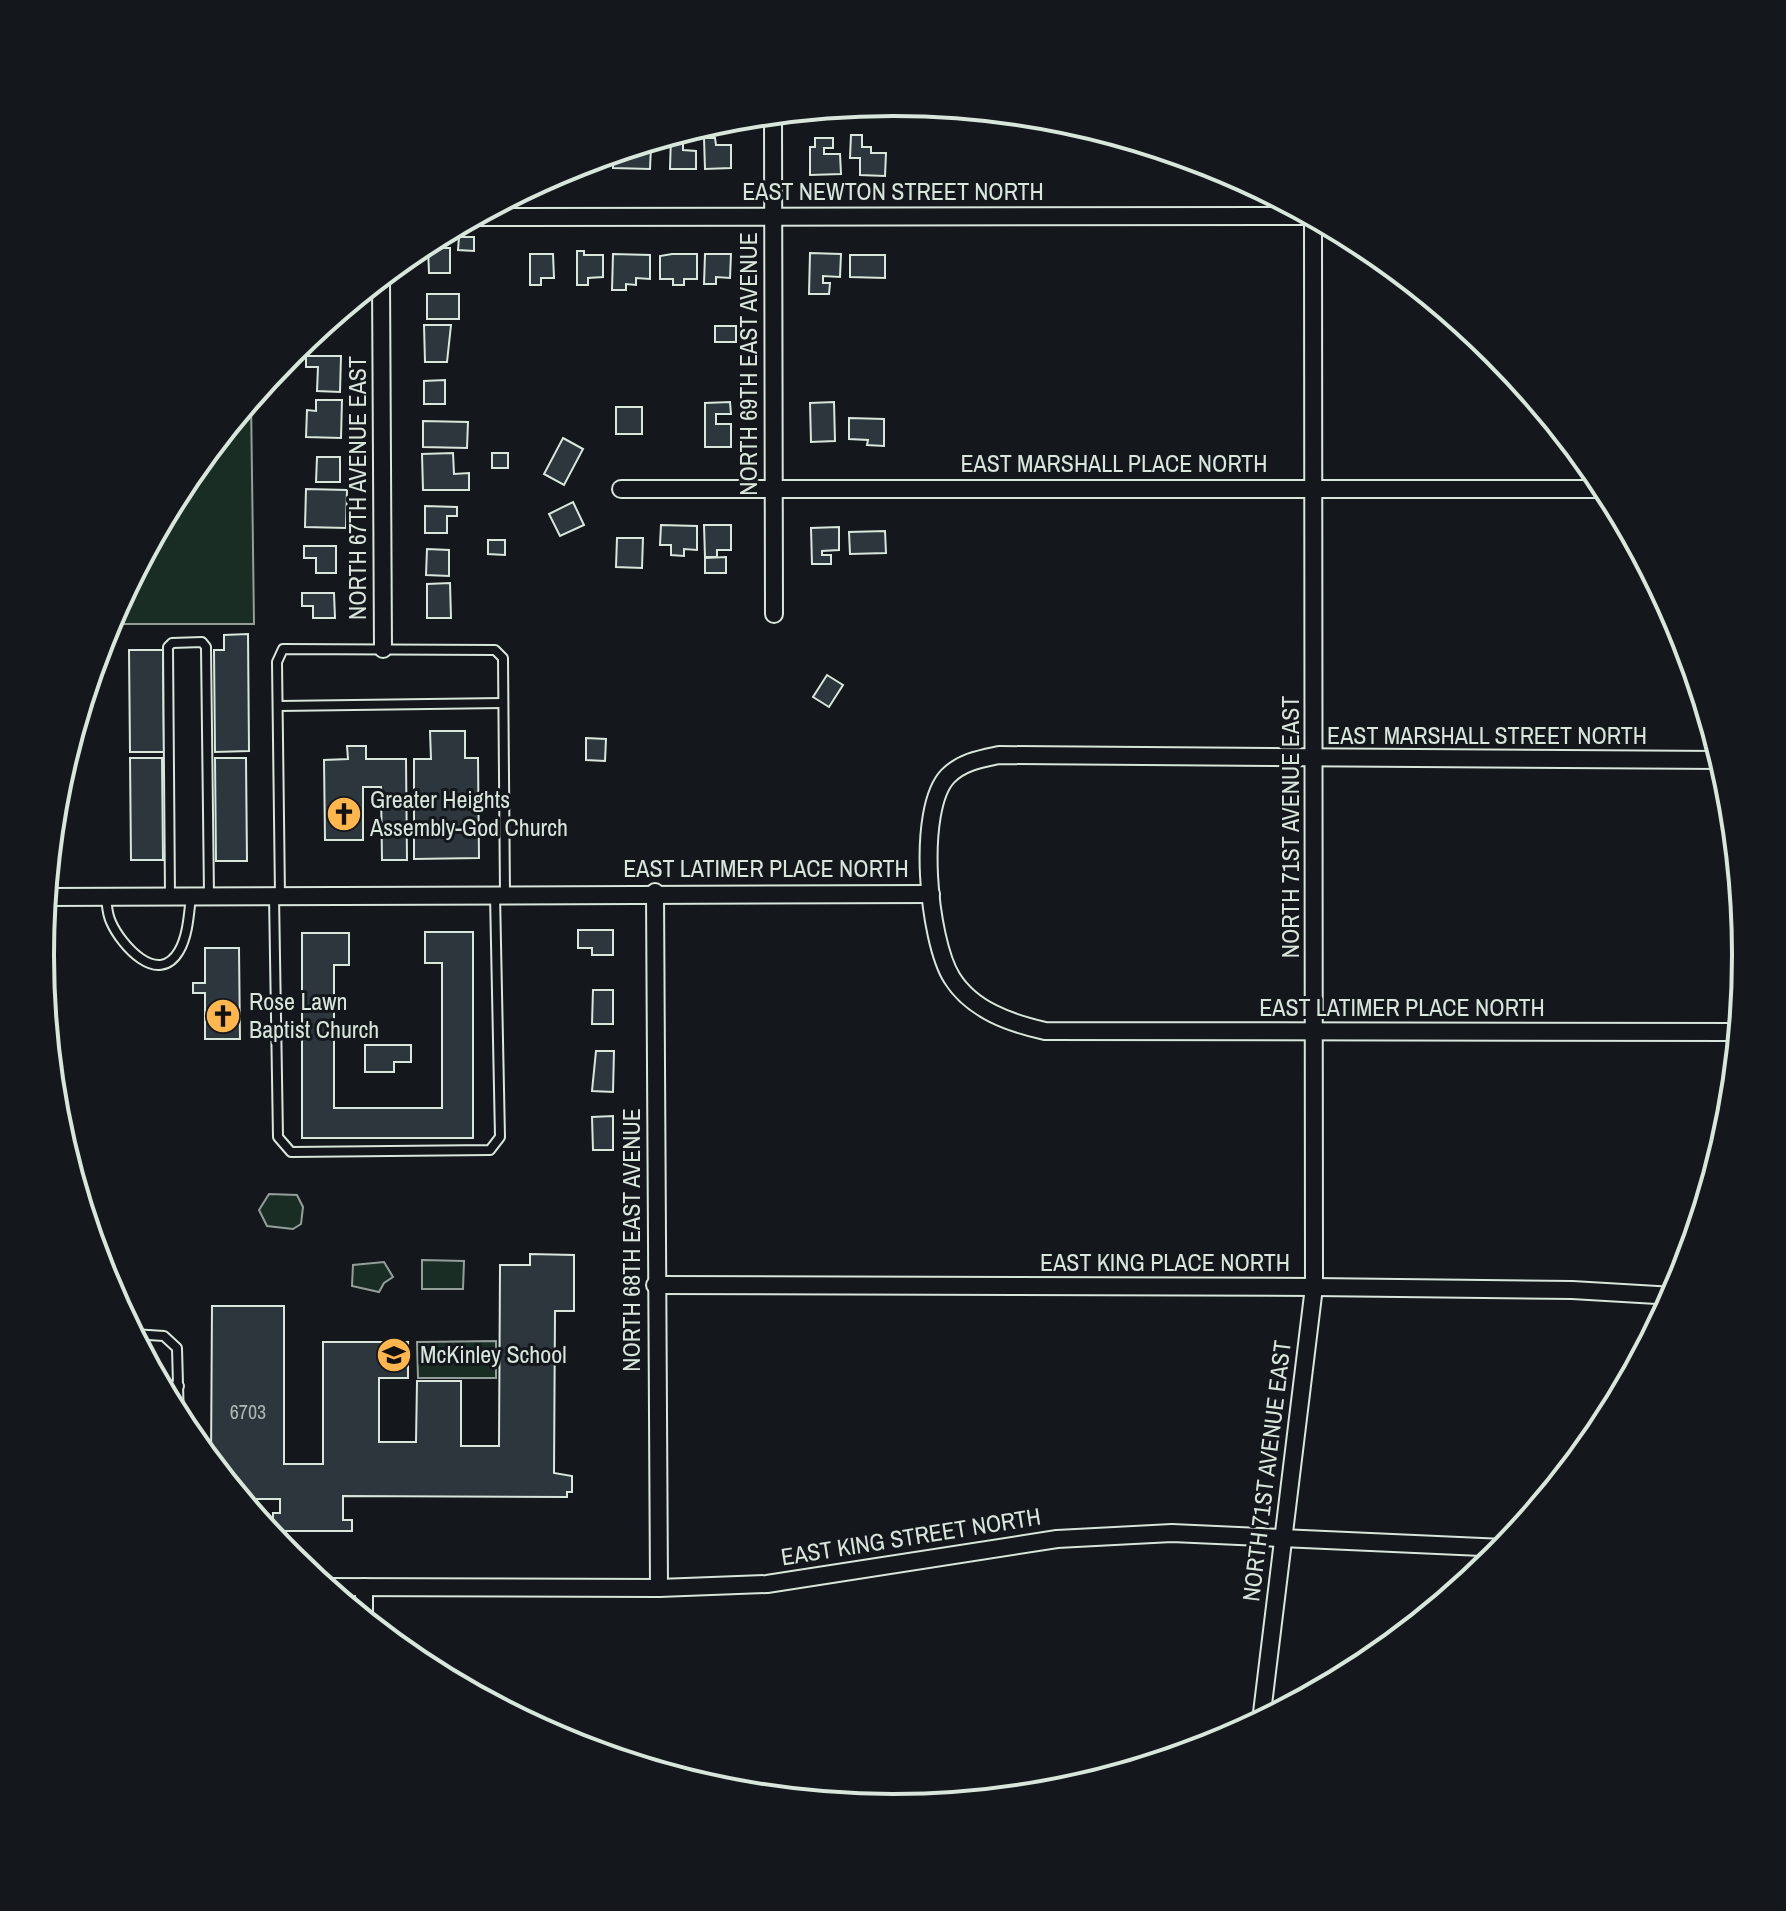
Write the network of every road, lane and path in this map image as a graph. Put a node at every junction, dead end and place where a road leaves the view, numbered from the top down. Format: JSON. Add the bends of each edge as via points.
{"nodes":[{"id":1,"x":773,"y":126,"type":"edge"},
{"id":2,"x":773,"y":216,"type":"junction"},
{"id":3,"x":496,"y":217,"type":"edge"},
{"id":4,"x":1290,"y":217,"type":"edge"},
{"id":5,"x":1312,"y":229,"type":"edge"},
{"id":6,"x":381,"y":291,"type":"edge"},
{"id":7,"x":773,"y":488,"type":"junction"},
{"id":8,"x":1314,"y":488,"type":"junction"},
{"id":9,"x":621,"y":489,"type":"dead end"},
{"id":10,"x":1591,"y":489,"type":"edge"},
{"id":11,"x":774,"y":614,"type":"dead end"},
{"id":12,"x":383,"y":649,"type":"junction"},
{"id":13,"x":503,"y":703,"type":"junction"},
{"id":14,"x":279,"y":706,"type":"junction"},
{"id":15,"x":1315,"y":760,"type":"junction"},
{"id":16,"x":1708,"y":760,"type":"edge"},
{"id":17,"x":655,"y":892,"type":"junction"},
{"id":18,"x":500,"y":894,"type":"junction"},
{"id":19,"x":931,"y":894,"type":"junction"},
{"id":20,"x":209,"y":895,"type":"junction"},
{"id":21,"x":277,"y":895,"type":"junction"},
{"id":22,"x":106,"y":896,"type":"junction"},
{"id":23,"x":170,"y":896,"type":"junction"},
{"id":24,"x":191,"y":896,"type":"junction"},
{"id":25,"x":56,"y":897,"type":"edge"},
{"id":26,"x":1314,"y":1032,"type":"junction"},
{"id":27,"x":1728,"y":1032,"type":"edge"},
{"id":28,"x":655,"y":1285,"type":"junction"},
{"id":29,"x":1314,"y":1287,"type":"junction"},
{"id":30,"x":1660,"y":1295,"type":"edge"},
{"id":31,"x":145,"y":1334,"type":"edge"},
{"id":32,"x":173,"y":1386,"type":"edge"},
{"id":33,"x":179,"y":1386,"type":"junction"},
{"id":34,"x":179,"y":1396,"type":"edge"},
{"id":35,"x":1284,"y":1535,"type":"junction"},
{"id":36,"x":1488,"y":1547,"type":"edge"},
{"id":37,"x":341,"y":1587,"type":"edge"},
{"id":38,"x":364,"y":1587,"type":"junction"},
{"id":39,"x":659,"y":1588,"type":"junction"},
{"id":40,"x":364,"y":1606,"type":"edge"},
{"id":41,"x":1263,"y":1709,"type":"edge"}],
"edges":[{"from":1,"to":2,"type":"street","name":"NORTH 69TH EAST AVENUE"},
{"from":2,"to":3,"type":"street","name":"EAST NEWTON STREET NORTH"},
{"from":2,"to":4,"type":"street","name":"EAST NEWTON STREET NORTH"},
{"from":2,"to":7,"type":"street","name":"NORTH 69TH EAST AVENUE"},
{"from":5,"to":8,"type":"street","name":"NORTH 71ST AVENUE EAST"},
{"from":6,"to":12,"type":"street","name":"NORTH 67TH AVENUE EAST"},
{"from":7,"to":8,"type":"street","name":"EAST MARSHALL PLACE NORTH"},
{"from":7,"to":9,"type":"street","name":"EAST MARSHALL PLACE NORTH"},
{"from":7,"to":11,"type":"street","name":"NORTH 69TH EAST AVENUE"},
{"from":8,"to":10,"type":"street","name":"EAST MARSHALL PLACE NORTH"},
{"from":8,"to":15,"type":"street","name":"NORTH 71ST AVENUE EAST"},
{"from":12,"to":13,"type":"lane","via":[[495,650],[503,658]]},
{"from":12,"to":14,"type":"lane","via":[[283,649],[277,662]]},
{"from":13,"to":14,"type":"lane"},
{"from":13,"to":18,"type":"lane"},
{"from":14,"to":21,"type":"lane"},
{"from":15,"to":16,"type":"street","name":"EAST MARSHALL STREET NORTH"},
{"from":15,"to":19,"type":"street","name":"EAST MARSHALL STREET NORTH","via":[[999,755],[975,760],[947,777],[932,807]]},
{"from":15,"to":26,"type":"street","name":"NORTH 71ST AVENUE EAST"},
{"from":17,"to":18,"type":"street","name":"EAST LATIMER PLACE NORTH"},
{"from":17,"to":19,"type":"street","name":"EAST LATIMER PLACE NORTH"},
{"from":17,"to":28,"type":"street","name":"NORTH 68TH EAST AVENUE"},
{"from":18,"to":21,"type":"street","name":"EAST LATIMER PLACE NORTH"},
{"from":18,"to":21,"type":"lane","via":[[500,1137],[495,1144],[490,1150],[291,1152],[278,1137]]},
{"from":19,"to":26,"type":"street","name":"EAST LATIMER PLACE NORTH","via":[[940,955],[951,977],[982,1009],[1015,1023],[1045,1031]]},
{"from":20,"to":21,"type":"street","name":"EAST LATIMER PLACE NORTH"},
{"from":20,"to":23,"type":"lane","via":[[202,642],[168,647]]},
{"from":20,"to":24,"type":"street","name":"EAST LATIMER PLACE NORTH"},
{"from":22,"to":23,"type":"street","name":"EAST LATIMER PLACE NORTH"},
{"from":22,"to":24,"type":"lane","via":[[109,919],[121,940],[142,962],[156,965],[172,960],[181,949]]},
{"from":22,"to":25,"type":"street","name":"EAST LATIMER PLACE NORTH"},
{"from":23,"to":24,"type":"street","name":"EAST LATIMER PLACE NORTH"},
{"from":26,"to":27,"type":"street","name":"EAST LATIMER PLACE NORTH"},
{"from":26,"to":29,"type":"street","name":"NORTH 71ST AVENUE EAST"},
{"from":28,"to":29,"type":"street","name":"EAST KING PLACE NORTH"},
{"from":28,"to":39,"type":"street","name":"NORTH 68TH EAST AVENUE"},
{"from":29,"to":30,"type":"street","name":"EAST KING PLACE NORTH"},
{"from":29,"to":35,"type":"street","name":"NORTH 71ST AVENUE EAST"},
{"from":31,"to":33,"type":"lane","via":[[172,1342],[179,1360]]},
{"from":32,"to":33,"type":"lane"},
{"from":33,"to":34,"type":"lane"},
{"from":35,"to":36,"type":"street","name":"EAST KING STREET NORTH"},
{"from":35,"to":39,"type":"street","name":"EAST KING STREET NORTH","via":[[1057,1539],[767,1584]]},
{"from":35,"to":41,"type":"street","name":"NORTH 71ST AVENUE EAST"},
{"from":37,"to":38,"type":"street","name":"EAST KING STREET NORTH"},
{"from":38,"to":39,"type":"street","name":"EAST KING STREET NORTH"},
{"from":38,"to":40,"type":"street"}]}
